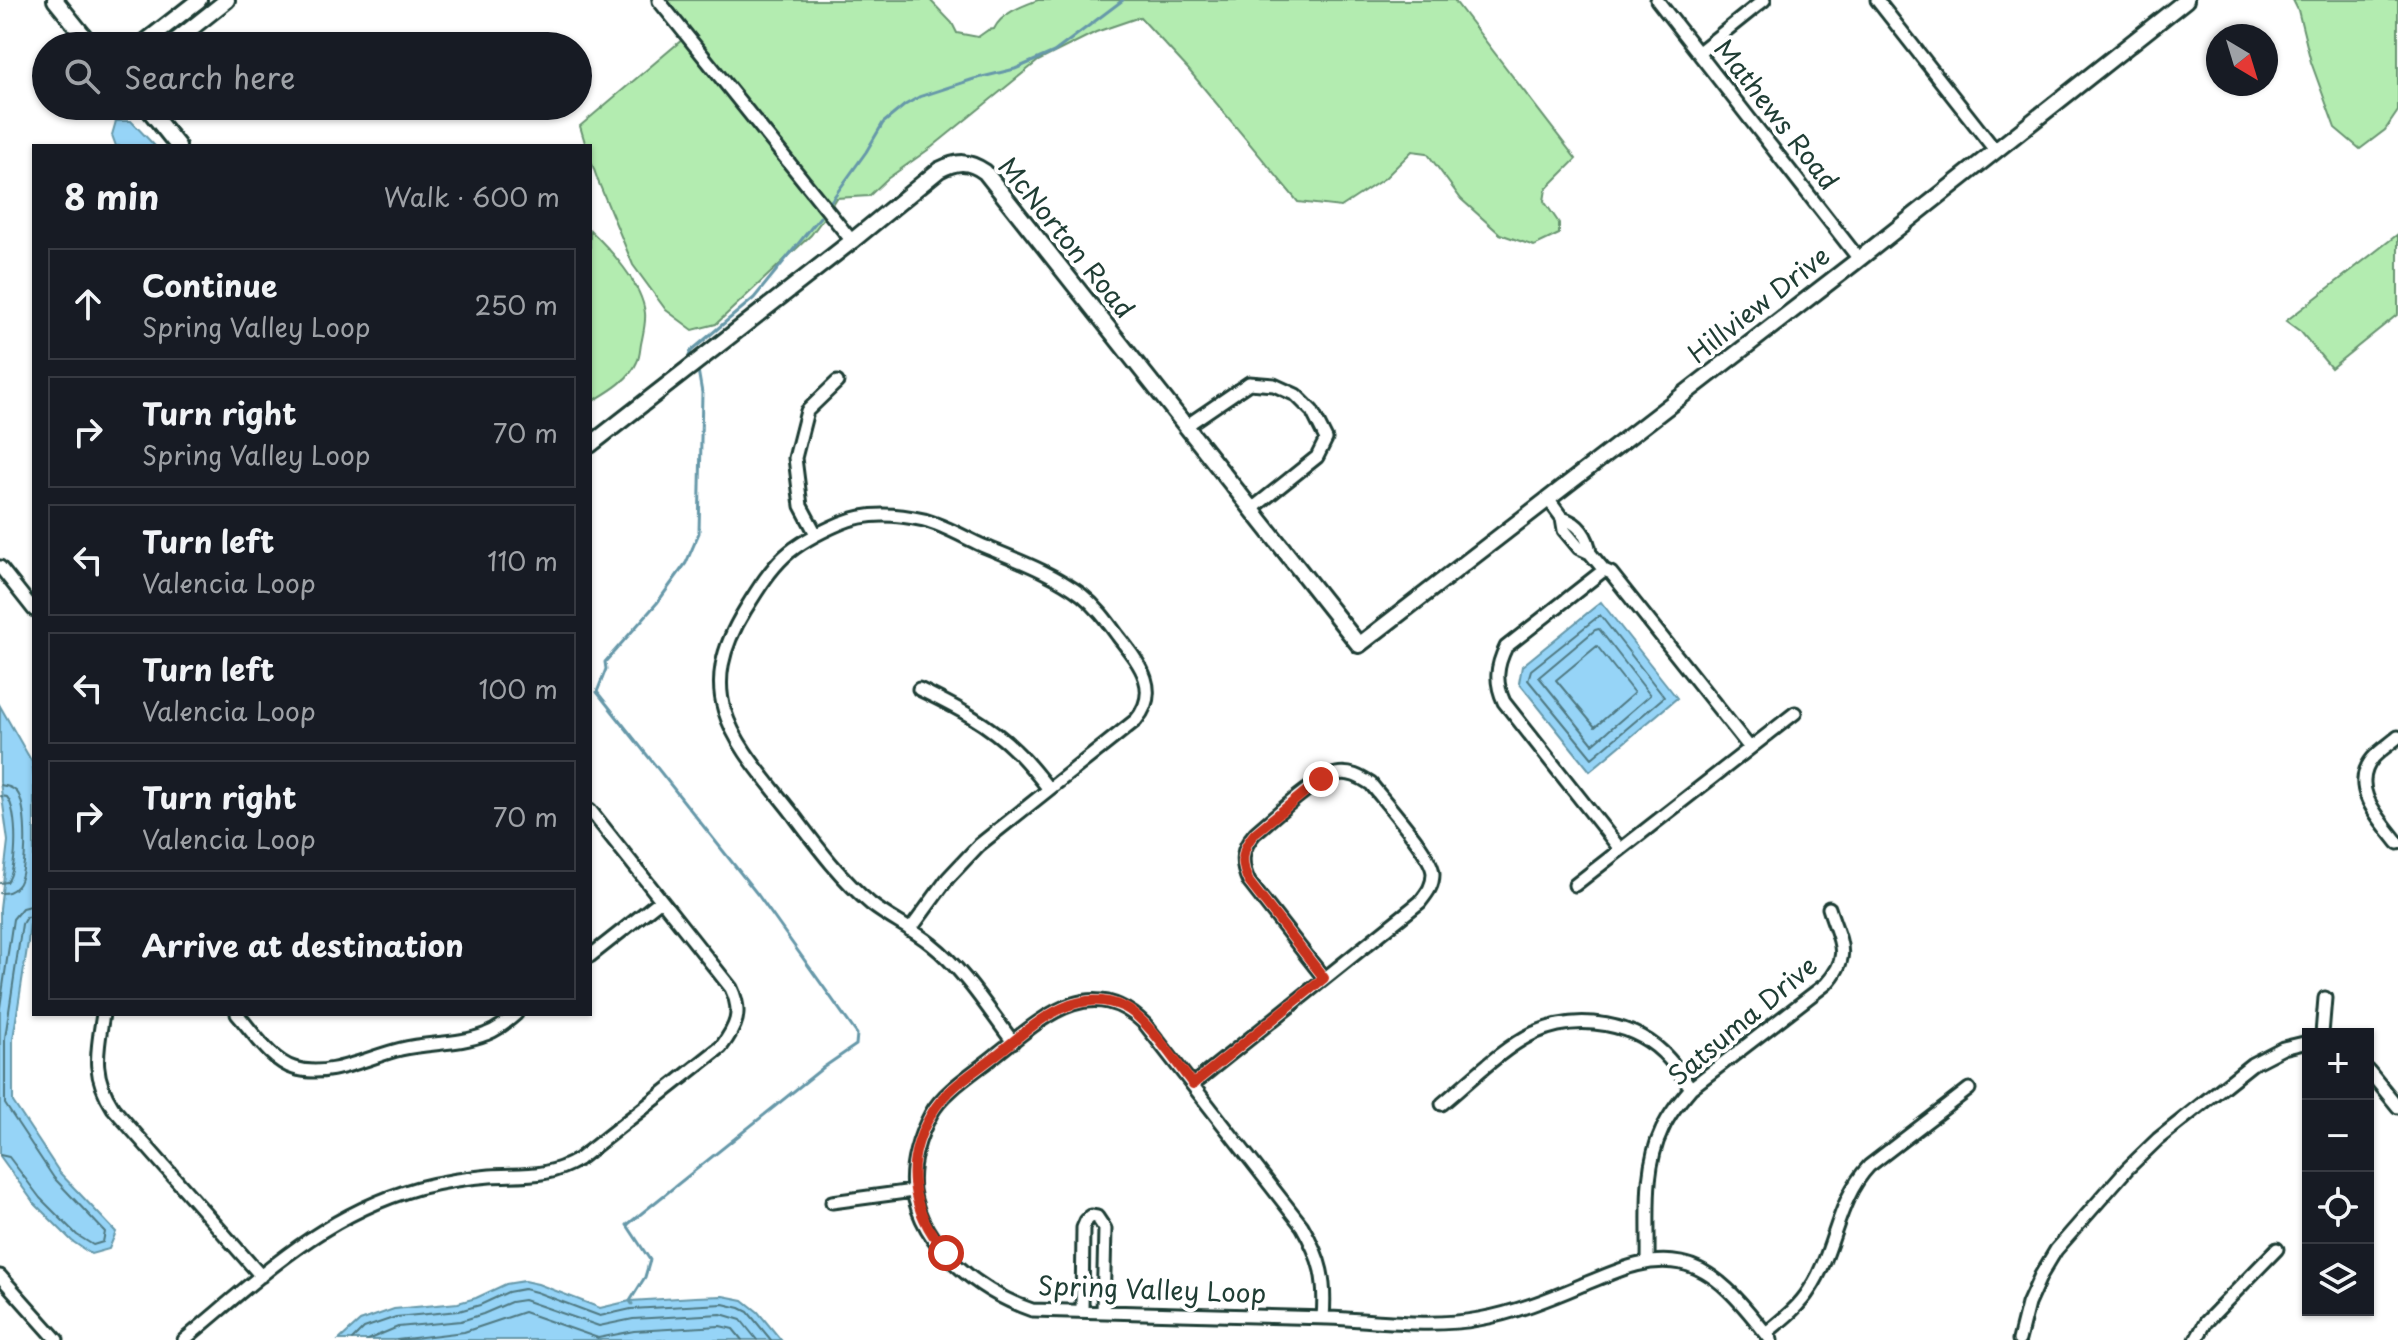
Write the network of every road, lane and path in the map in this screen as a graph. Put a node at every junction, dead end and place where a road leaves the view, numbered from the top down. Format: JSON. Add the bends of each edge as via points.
{"nodes":[{"id":1,"x":55,"y":0,"type":"edge"},
{"id":2,"x":199,"y":0,"type":"edge"},
{"id":3,"x":227,"y":0,"type":"edge"},
{"id":4,"x":1657,"y":0,"type":"edge"},
{"id":5,"x":1764,"y":0,"type":"edge"},
{"id":6,"x":1877,"y":0,"type":"edge"},
{"id":7,"x":2186,"y":0,"type":"edge"},
{"id":8,"x":659,"y":1,"type":"edge"},
{"id":9,"x":81,"y":32,"type":"edge"},
{"id":10,"x":158,"y":32,"type":"edge"},
{"id":11,"x":187,"y":32,"type":"edge"},
{"id":12,"x":1699,"y":52,"type":"junction"},
{"id":13,"x":157,"y":120,"type":"edge"},
{"id":14,"x":176,"y":144,"type":"edge"},
{"id":15,"x":1995,"y":150,"type":"junction"},
{"id":16,"x":852,"y":241,"type":"junction"},
{"id":17,"x":1859,"y":259,"type":"junction"},
{"id":18,"x":837,"y":382,"type":"dead end"},
{"id":19,"x":1186,"y":426,"type":"junction"},
{"id":20,"x":592,"y":443,"type":"edge"},
{"id":21,"x":1548,"y":499,"type":"junction"},
{"id":22,"x":1252,"y":509,"type":"junction"},
{"id":23,"x":816,"y":534,"type":"junction"},
{"id":24,"x":0,"y":567,"type":"edge"},
{"id":25,"x":1604,"y":570,"type":"junction"},
{"id":26,"x":32,"y":607,"type":"edge"},
{"id":27,"x":1359,"y":645,"type":"joint"},
{"id":28,"x":919,"y":689,"type":"dead end"},
{"id":29,"x":1795,"y":713,"type":"dead end"},
{"id":30,"x":2398,"y":737,"type":"edge"},
{"id":31,"x":1750,"y":748,"type":"junction"},
{"id":32,"x":1049,"y":789,"type":"junction"},
{"id":33,"x":592,"y":813,"type":"edge"},
{"id":34,"x":2398,"y":843,"type":"edge"},
{"id":35,"x":1620,"y":849,"type":"junction"},
{"id":36,"x":1575,"y":885,"type":"dead end"},
{"id":37,"x":661,"y":900,"type":"junction"},
{"id":38,"x":1829,"y":908,"type":"dead end"},
{"id":39,"x":910,"y":930,"type":"junction"},
{"id":40,"x":592,"y":954,"type":"edge"},
{"id":41,"x":1324,"y":978,"type":"junction"},
{"id":42,"x":2325,"y":998,"type":"dead end"},
{"id":43,"x":103,"y":1016,"type":"edge"},
{"id":44,"x":239,"y":1016,"type":"edge"},
{"id":45,"x":513,"y":1016,"type":"edge"},
{"id":46,"x":2322,"y":1028,"type":"edge"},
{"id":47,"x":1013,"y":1042,"type":"junction"},
{"id":48,"x":2302,"y":1043,"type":"edge"},
{"id":49,"x":2374,"y":1077,"type":"edge"},
{"id":50,"x":1193,"y":1084,"type":"junction"},
{"id":51,"x":1691,"y":1088,"type":"junction"},
{"id":52,"x":1969,"y":1089,"type":"dead end"},
{"id":53,"x":1442,"y":1104,"type":"dead end"},
{"id":54,"x":2398,"y":1107,"type":"edge"},
{"id":55,"x":913,"y":1191,"type":"junction"},
{"id":56,"x":832,"y":1202,"type":"dead end"},
{"id":57,"x":2277,"y":1249,"type":"dead end"},
{"id":58,"x":1648,"y":1261,"type":"junction"},
{"id":59,"x":0,"y":1276,"type":"edge"},
{"id":60,"x":261,"y":1276,"type":"junction"},
{"id":61,"x":1082,"y":1311,"type":"junction"},
{"id":62,"x":1103,"y":1312,"type":"junction"},
{"id":63,"x":1323,"y":1318,"type":"junction"},
{"id":64,"x":1768,"y":1337,"type":"edge"},
{"id":65,"x":57,"y":1340,"type":"edge"},
{"id":66,"x":184,"y":1340,"type":"edge"},
{"id":67,"x":2019,"y":1340,"type":"edge"},
{"id":68,"x":2196,"y":1340,"type":"edge"}],
"edges":[{"from":1,"to":9,"type":"street"},
{"from":2,"to":10,"type":"street"},
{"from":3,"to":11,"type":"street"},
{"from":4,"to":12,"type":"street","name":"Mathews Road"},
{"from":5,"to":12,"type":"street"},
{"from":6,"to":15,"type":"street"},
{"from":7,"to":15,"type":"street","name":"Hillview Drive"},
{"from":8,"to":16,"type":"street"},
{"from":12,"to":17,"type":"street","name":"Mathews Road"},
{"from":13,"to":14,"type":"street"},
{"from":15,"to":17,"type":"street","name":"Hillview Drive"},
{"from":16,"to":19,"type":"street","name":"McNorton Road","via":[[939,170],[955,162],[975,165]]},
{"from":16,"to":20,"type":"street","name":"McNorton Road"},
{"from":17,"to":21,"type":"street","name":"Hillview Drive"},
{"from":18,"to":23,"type":"street","via":[[807,411],[795,458],[801,506]]},
{"from":19,"to":22,"type":"street","name":"McNorton Road"},
{"from":19,"to":22,"type":"street","via":[[1249,383],[1274,385],[1296,395],[1312,411],[1326,439],[1317,457]]},
{"from":21,"to":25,"type":"street","via":[[1564,530],[1576,535],[1579,548]]},
{"from":21,"to":27,"type":"street","name":"Hillview Drive"},
{"from":22,"to":27,"type":"street","name":"McNorton Road"},
{"from":23,"to":32,"type":"street","via":[[848,520],[882,515],[928,521],[1060,580],[1098,610],[1140,664],[1148,697],[1136,720]]},
{"from":23,"to":39,"type":"street","via":[[787,552],[766,576],[732,632],[723,656],[723,707],[744,752],[837,872],[872,905]]},
{"from":24,"to":26,"type":"street"},
{"from":25,"to":31,"type":"street"},
{"from":25,"to":35,"type":"street","via":[[1506,647],[1498,662],[1497,687]]},
{"from":28,"to":32,"type":"street","via":[[990,728]]},
{"from":29,"to":31,"type":"street"},
{"from":30,"to":34,"type":"street","via":[[2369,763],[2364,778],[2368,802]]},
{"from":31,"to":35,"type":"street"},
{"from":32,"to":39,"type":"street","via":[[979,845]]},
{"from":33,"to":37,"type":"street"},
{"from":35,"to":36,"type":"street"},
{"from":37,"to":40,"type":"street"},
{"from":37,"to":60,"type":"street","via":[[738,1002],[733,1032],[721,1047],[561,1170],[464,1178],[379,1201],[305,1240]]},
{"from":38,"to":51,"type":"street","name":"Satsuma Drive","via":[[1842,950],[1836,973]]},
{"from":39,"to":47,"type":"street","via":[[944,957]]},
{"from":41,"to":41,"type":"street","via":[[1420,902],[1431,888],[1434,871],[1371,784],[1347,773],[1321,779],[1255,833],[1242,855],[1249,882]]},
{"from":41,"to":50,"type":"street"},
{"from":42,"to":46,"type":"street"},
{"from":43,"to":60,"type":"street","via":[[97,1053],[102,1091]]},
{"from":44,"to":45,"type":"street","via":[[274,1056],[312,1072],[403,1048],[471,1039]]},
{"from":47,"to":50,"type":"street","name":"Spring Valley Loop","via":[[1066,1005],[1108,1002],[1135,1015]]},
{"from":47,"to":55,"type":"street","name":"Spring Valley Loop","via":[[932,1112],[912,1168]]},
{"from":48,"to":67,"type":"street","via":[[2252,1064],[2127,1169],[2056,1250],[2028,1304]]},
{"from":49,"to":54,"type":"street"},
{"from":50,"to":63,"type":"street","name":"Spring Valley Loop","via":[[1315,1248],[1323,1273]]},
{"from":51,"to":53,"type":"street","via":[[1669,1059],[1638,1035],[1616,1026],[1578,1023],[1533,1034]]},
{"from":51,"to":58,"type":"street","name":"Satsuma Drive","via":[[1673,1109],[1654,1154]]},
{"from":52,"to":64,"type":"street","via":[[1856,1180],[1811,1289]]},
{"from":55,"to":56,"type":"street"},
{"from":55,"to":61,"type":"street","name":"Spring Valley Loop","via":[[936,1242],[990,1291],[1032,1310]]},
{"from":57,"to":68,"type":"street","via":[[2206,1322]]},
{"from":58,"to":63,"type":"street","via":[[1479,1319]]},
{"from":58,"to":64,"type":"street","via":[[1683,1263],[1715,1279]]},
{"from":59,"to":65,"type":"street"},
{"from":60,"to":66,"type":"street"},
{"from":61,"to":62,"type":"street","name":"Spring Valley Loop"},
{"from":61,"to":62,"type":"street","via":[[1083,1228],[1091,1216],[1105,1229]]},
{"from":62,"to":63,"type":"street","name":"Spring Valley Loop"}]}
